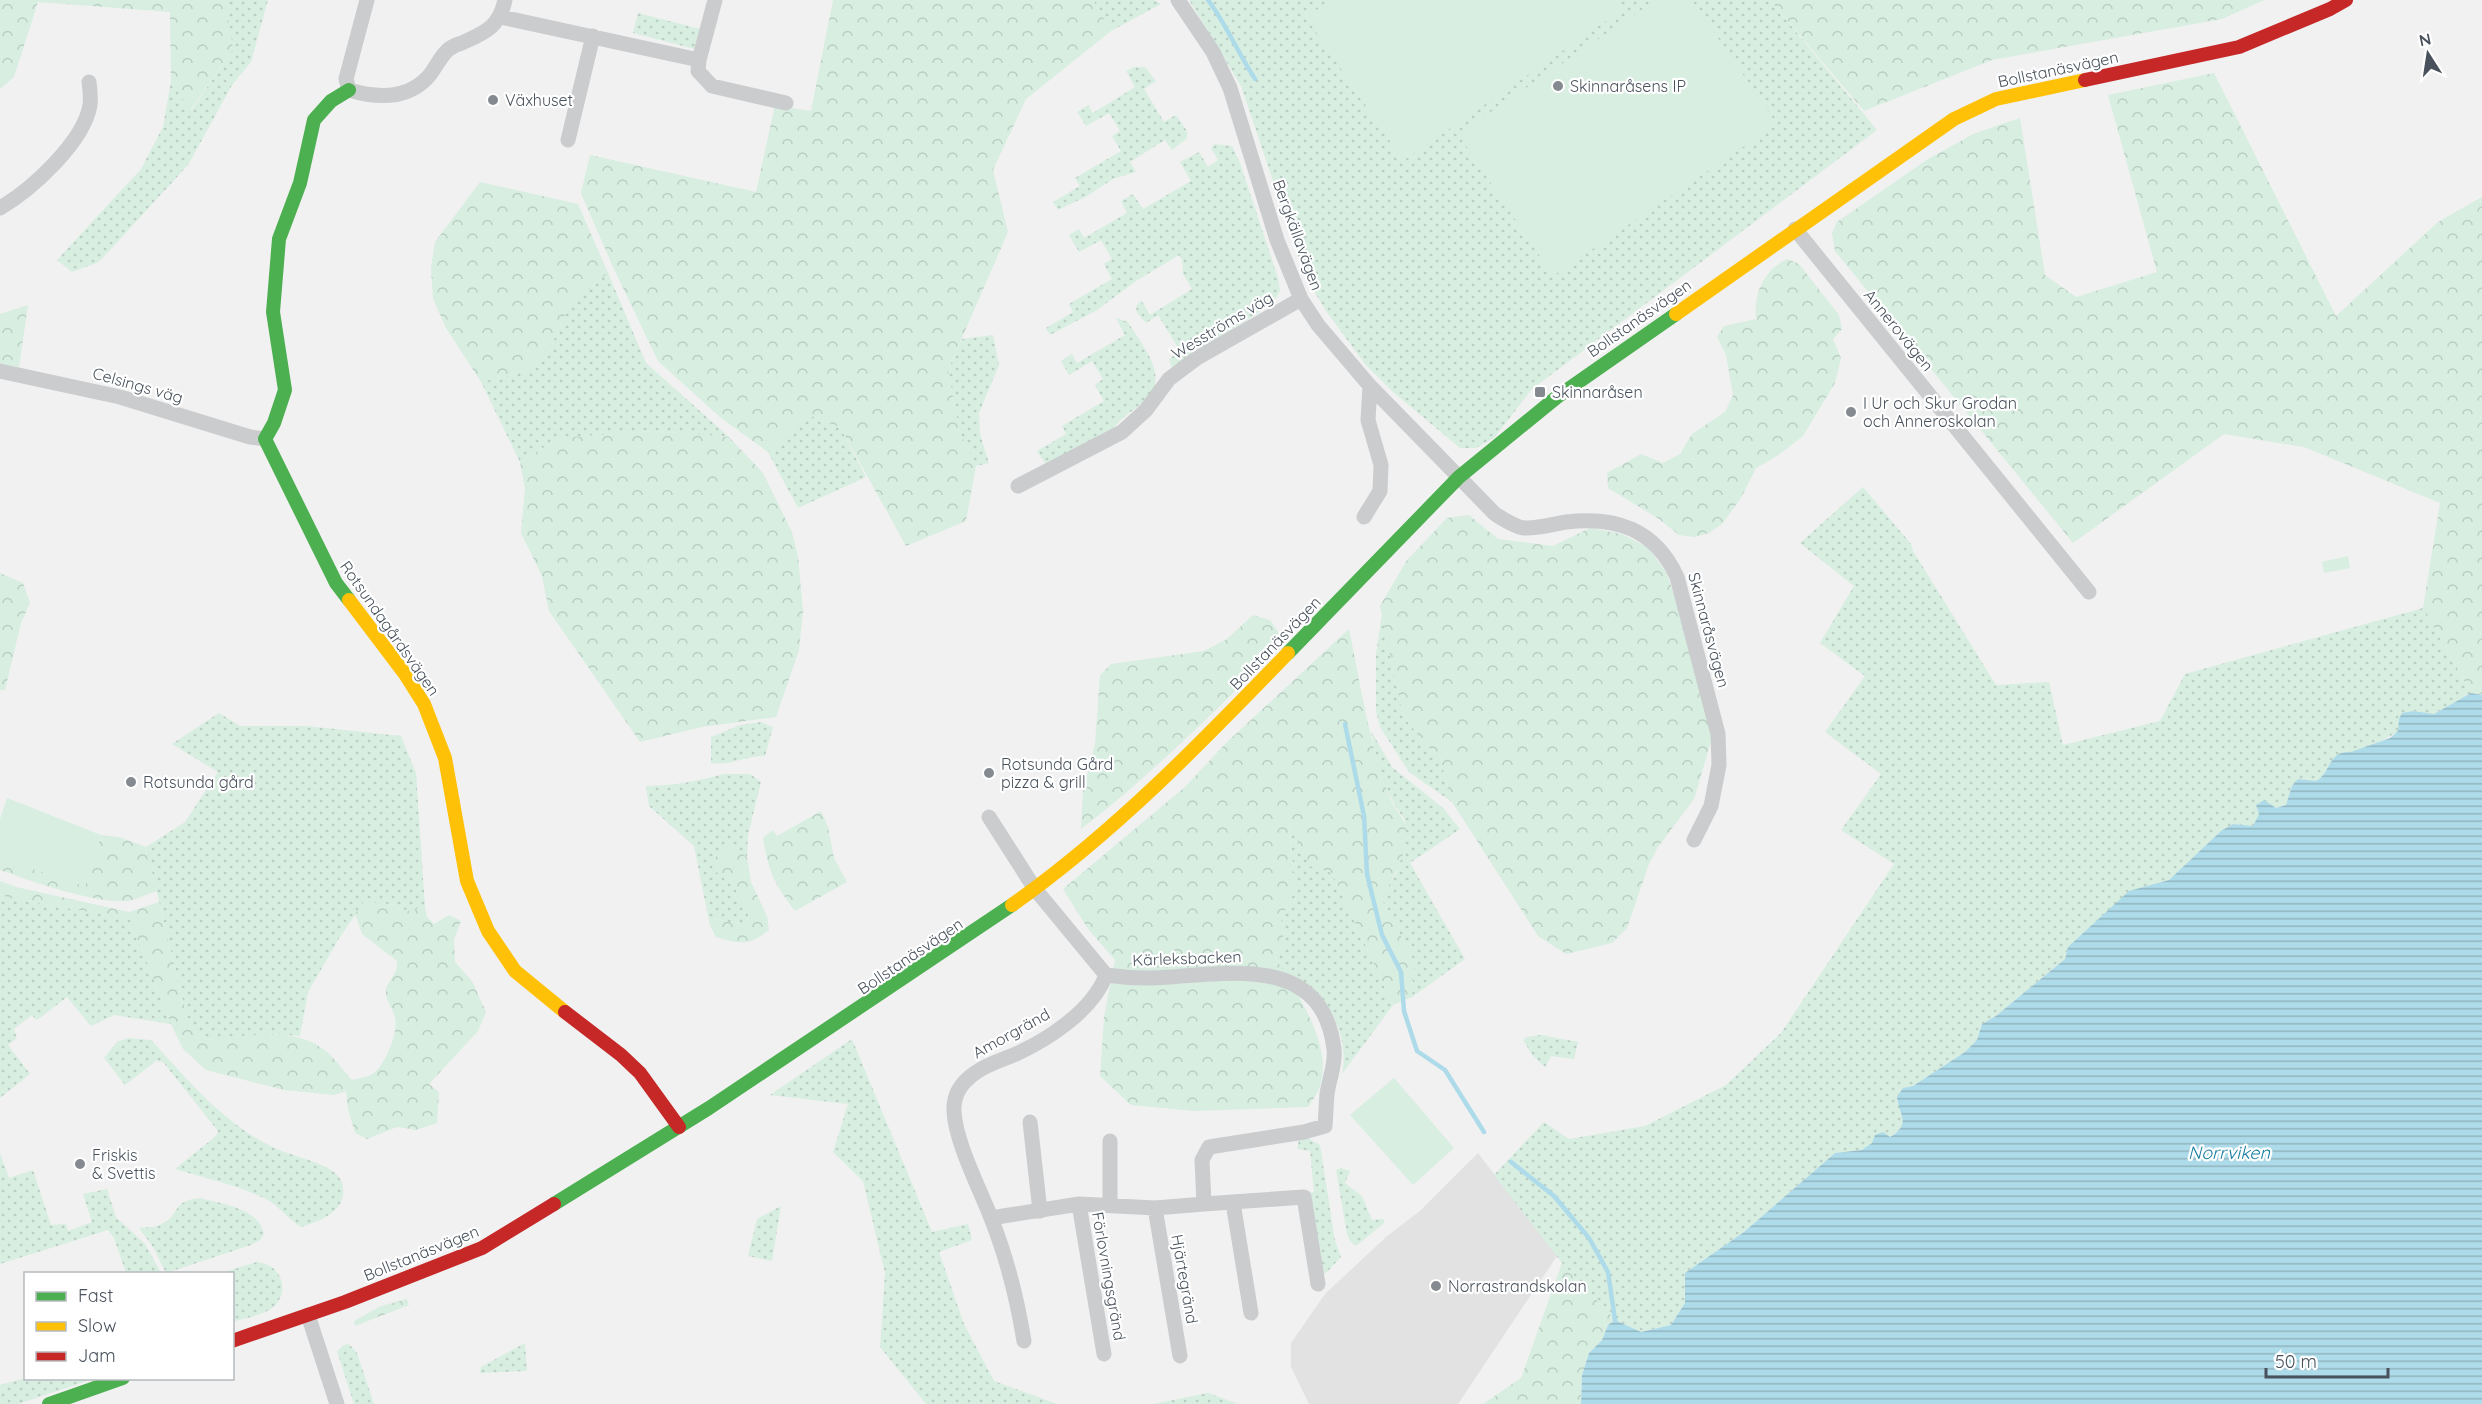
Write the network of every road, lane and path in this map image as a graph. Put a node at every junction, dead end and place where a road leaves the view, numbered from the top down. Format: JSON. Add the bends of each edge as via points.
{"nodes":[{"id":1,"x":368,"y":0,"type":"edge"},
{"id":2,"x":505,"y":0,"type":"edge"},
{"id":3,"x":715,"y":0,"type":"edge"},
{"id":4,"x":1178,"y":0,"type":"edge"},
{"id":5,"x":2346,"y":0,"type":"edge"},
{"id":6,"x":501,"y":16,"type":"junction"},
{"id":7,"x":593,"y":36,"type":"junction"},
{"id":8,"x":699,"y":60,"type":"junction"},
{"id":9,"x":89,"y":82,"type":"dead end"},
{"id":10,"x":349,"y":90,"type":"junction"},
{"id":11,"x":786,"y":103,"type":"dead end"},
{"id":12,"x":568,"y":140,"type":"dead end"},
{"id":13,"x":0,"y":208,"type":"edge"},
{"id":14,"x":1795,"y":229,"type":"junction"},
{"id":15,"x":1301,"y":298,"type":"junction"},
{"id":16,"x":0,"y":370,"type":"edge"},
{"id":17,"x":1370,"y":386,"type":"junction"},
{"id":18,"x":265,"y":439,"type":"junction"},
{"id":19,"x":1460,"y":477,"type":"junction"},
{"id":20,"x":1018,"y":486,"type":"dead end"},
{"id":21,"x":1364,"y":517,"type":"dead end"},
{"id":22,"x":2089,"y":592,"type":"dead end"},
{"id":23,"x":989,"y":817,"type":"dead end"},
{"id":24,"x":1694,"y":840,"type":"dead end"},
{"id":25,"x":1035,"y":889,"type":"junction"},
{"id":26,"x":1106,"y":975,"type":"junction"},
{"id":27,"x":1030,"y":1122,"type":"dead end"},
{"id":28,"x":679,"y":1127,"type":"junction"},
{"id":29,"x":1110,"y":1141,"type":"dead end"},
{"id":30,"x":1233,"y":1203,"type":"junction"},
{"id":31,"x":1079,"y":1204,"type":"junction"},
{"id":32,"x":1204,"y":1204,"type":"junction"},
{"id":33,"x":1110,"y":1206,"type":"junction"},
{"id":34,"x":1155,"y":1208,"type":"junction"},
{"id":35,"x":1040,"y":1211,"type":"junction"},
{"id":36,"x":991,"y":1218,"type":"junction"},
{"id":37,"x":1318,"y":1284,"type":"dead end"},
{"id":38,"x":1251,"y":1313,"type":"dead end"},
{"id":39,"x":308,"y":1315,"type":"junction"},
{"id":40,"x":234,"y":1340,"type":"edge"},
{"id":41,"x":1024,"y":1341,"type":"dead end"},
{"id":42,"x":1104,"y":1354,"type":"dead end"},
{"id":43,"x":1180,"y":1356,"type":"dead end"},
{"id":44,"x":117,"y":1380,"type":"edge"},
{"id":45,"x":49,"y":1404,"type":"edge"},
{"id":46,"x":337,"y":1404,"type":"edge"}],
"edges":[{"from":1,"to":10,"type":"street","via":[[346,80]]},
{"from":2,"to":6,"type":"street"},
{"from":3,"to":8,"type":"street"},
{"from":4,"to":15,"type":"street","name":"Bergkällavägen","via":[[1230,88],[1277,240]]},
{"from":5,"to":14,"type":"street","name":"Bollstanäsvägen","via":[[2239,47],[1996,99],[1954,119]]},
{"from":6,"to":7,"type":"street"},
{"from":6,"to":10,"type":"street","via":[[486,32],[450,48],[427,79],[410,92],[391,96]]},
{"from":7,"to":8,"type":"street"},
{"from":7,"to":12,"type":"street"},
{"from":8,"to":11,"type":"street","via":[[698,71],[712,86]]},
{"from":9,"to":13,"type":"street","via":[[90,107],[79,131],[39,179]]},
{"from":10,"to":18,"type":"street","via":[[331,101],[314,120],[300,183],[279,239],[273,312],[285,390]]},
{"from":14,"to":19,"type":"street","name":"Bollstanäsvägen","via":[[1557,397]]},
{"from":14,"to":22,"type":"street","name":"Annerovägen"},
{"from":15,"to":17,"type":"street","name":"Bergkällavägen","via":[[1318,325]]},
{"from":15,"to":20,"type":"street","name":"Wesströms väg","via":[[1197,358],[1169,379],[1146,410],[1122,432]]},
{"from":16,"to":18,"type":"street","name":"Celsings väg","via":[[120,397]]},
{"from":17,"to":19,"type":"street","name":"Bergkällavägen"},
{"from":17,"to":21,"type":"street","via":[[1368,420],[1381,465],[1380,492]]},
{"from":18,"to":28,"type":"street","name":"Rotsundagårdsvägen","via":[[336,583],[424,704],[445,758],[467,881],[488,931],[515,971],[531,986],[640,1073]]},
{"from":19,"to":24,"type":"street","name":"Skinnaråsvägen","via":[[1495,514],[1522,528],[1596,520],[1627,526],[1653,541],[1669,560],[1677,577],[1718,734],[1719,765],[1711,806]]},
{"from":19,"to":25,"type":"street","name":"Bollstanäsvägen","via":[[1153,789]]},
{"from":23,"to":25,"type":"street"},
{"from":25,"to":26,"type":"street"},
{"from":25,"to":28,"type":"street","name":"Bollstanäsvägen","via":[[878,999]]},
{"from":26,"to":32,"type":"street","name":"Kärleksbacken","via":[[1130,979],[1229,972],[1279,978],[1310,994],[1326,1016],[1334,1052],[1326,1126],[1209,1147],[1202,1160]]},
{"from":26,"to":36,"type":"street","name":"Amorgränd","via":[[1087,1007],[1017,1053],[987,1065],[957,1092],[956,1123]]},
{"from":27,"to":35,"type":"street"},
{"from":28,"to":39,"type":"street","name":"Bollstanäsvägen","via":[[482,1248]]},
{"from":29,"to":33,"type":"street"},
{"from":30,"to":32,"type":"street"},
{"from":30,"to":37,"type":"street","via":[[1304,1197]]},
{"from":30,"to":38,"type":"street"},
{"from":31,"to":33,"type":"street"},
{"from":31,"to":35,"type":"street"},
{"from":31,"to":42,"type":"street","name":"Förlovningsgränd"},
{"from":32,"to":34,"type":"street"},
{"from":33,"to":34,"type":"street"},
{"from":34,"to":43,"type":"street","name":"Hjärtegränd"},
{"from":35,"to":36,"type":"street"},
{"from":36,"to":41,"type":"street","name":"Amorgränd","via":[[1016,1292]]},
{"from":39,"to":40,"type":"street","name":"Bollstanäsvägen"},
{"from":39,"to":46,"type":"street"},
{"from":44,"to":45,"type":"street"}]}
